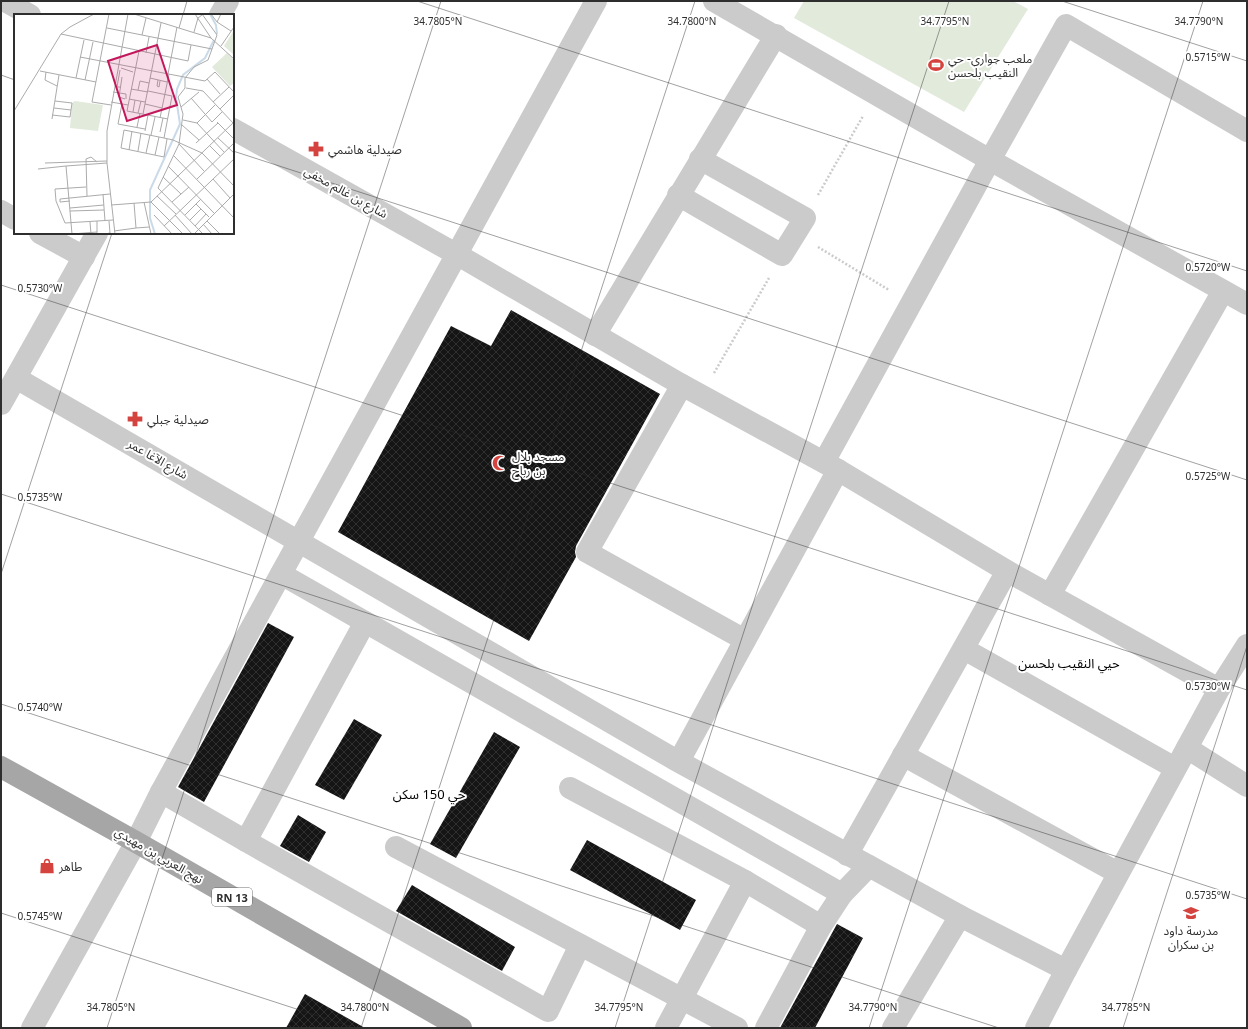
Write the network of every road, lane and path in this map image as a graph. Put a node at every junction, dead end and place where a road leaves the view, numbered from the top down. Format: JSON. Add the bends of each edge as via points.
{"nodes":[{"id":1,"x":5,"y":1,"type":"edge"},
{"id":2,"x":228,"y":1,"type":"edge"},
{"id":3,"x":596,"y":1,"type":"edge"},
{"id":4,"x":714,"y":1,"type":"edge"},
{"id":5,"x":28,"y":14,"type":"edge"},
{"id":6,"x":221,"y":14,"type":"edge"},
{"id":7,"x":776,"y":35,"type":"junction"},
{"id":8,"x":875,"y":94,"type":"junction"},
{"id":9,"x":234,"y":130,"type":"edge"},
{"id":10,"x":1247,"y":131,"type":"edge"},
{"id":11,"x":700,"y":158,"type":"junction"},
{"id":12,"x":990,"y":160,"type":"junction"},
{"id":13,"x":678,"y":195,"type":"junction"},
{"id":14,"x":1,"y":211,"type":"edge"},
{"id":15,"x":14,"y":218,"type":"edge"},
{"id":16,"x":795,"y":233,"type":"junction"},
{"id":17,"x":42,"y":234,"type":"edge"},
{"id":18,"x":96,"y":234,"type":"edge"},
{"id":19,"x":458,"y":255,"type":"junction"},
{"id":20,"x":84,"y":258,"type":"junction"},
{"id":21,"x":1223,"y":291,"type":"junction"},
{"id":22,"x":894,"y":293,"type":"dead end"},
{"id":23,"x":1247,"y":304,"type":"edge"},
{"id":24,"x":595,"y":335,"type":"junction"},
{"id":25,"x":16,"y":378,"type":"junction"},
{"id":26,"x":682,"y":385,"type":"junction"},
{"id":27,"x":701,"y":396,"type":"junction"},
{"id":28,"x":1,"y":404,"type":"edge"},
{"id":29,"x":831,"y":466,"type":"junction"},
{"id":30,"x":299,"y":540,"type":"junction"},
{"id":31,"x":1007,"y":571,"type":"junction"},
{"id":32,"x":281,"y":574,"type":"junction"},
{"id":33,"x":1050,"y":595,"type":"junction"},
{"id":34,"x":365,"y":622,"type":"junction"},
{"id":35,"x":745,"y":640,"type":"junction"},
{"id":36,"x":1247,"y":645,"type":"edge"},
{"id":37,"x":964,"y":649,"type":"junction"},
{"id":38,"x":1218,"y":689,"type":"junction"},
{"id":39,"x":1187,"y":748,"type":"junction"},
{"id":40,"x":902,"y":755,"type":"junction"},
{"id":41,"x":678,"y":761,"type":"junction"},
{"id":42,"x":1,"y":767,"type":"edge"},
{"id":43,"x":1175,"y":768,"type":"junction"},
{"id":44,"x":1247,"y":786,"type":"edge"},
{"id":45,"x":570,"y":788,"type":"dead end"},
{"id":46,"x":161,"y":792,"type":"junction"},
{"id":47,"x":246,"y":841,"type":"junction"},
{"id":48,"x":136,"y":842,"type":"junction"},
{"id":49,"x":396,"y":847,"type":"dead end"},
{"id":50,"x":847,"y":855,"type":"junction"},
{"id":51,"x":869,"y":866,"type":"junction"},
{"id":52,"x":1118,"y":873,"type":"junction"},
{"id":53,"x":745,"y":881,"type":"junction"},
{"id":54,"x":842,"y":894,"type":"junction"},
{"id":55,"x":960,"y":916,"type":"junction"},
{"id":56,"x":821,"y":926,"type":"junction"},
{"id":57,"x":580,"y":944,"type":"junction"},
{"id":58,"x":1066,"y":970,"type":"junction"},
{"id":59,"x":680,"y":999,"type":"junction"},
{"id":60,"x":895,"y":1027,"type":"edge"},
{"id":61,"x":32,"y":1028,"type":"edge"},
{"id":62,"x":461,"y":1028,"type":"edge"},
{"id":63,"x":666,"y":1028,"type":"edge"},
{"id":64,"x":737,"y":1028,"type":"edge"},
{"id":65,"x":766,"y":1028,"type":"edge"},
{"id":66,"x":1036,"y":1028,"type":"edge"}],
"edges":[{"from":1,"to":5,"type":"street"},
{"from":2,"to":6,"type":"street"},
{"from":3,"to":19,"type":"street"},
{"from":4,"to":7,"type":"street"},
{"from":7,"to":8,"type":"street"},
{"from":7,"to":11,"type":"street"},
{"from":8,"to":12,"type":"street"},
{"from":8,"to":16,"type":"path"},
{"from":9,"to":19,"type":"street","name":"شارع بن غالم مخفي"},
{"from":10,"to":12,"type":"street","via":[[1066,25]]},
{"from":11,"to":13,"type":"street"},
{"from":11,"to":16,"type":"street"},
{"from":12,"to":21,"type":"street"},
{"from":12,"to":29,"type":"street"},
{"from":13,"to":16,"type":"street","via":[[782,255]]},
{"from":13,"to":24,"type":"street"},
{"from":14,"to":15,"type":"street"},
{"from":16,"to":22,"type":"path"},
{"from":16,"to":27,"type":"path"},
{"from":17,"to":20,"type":"street"},
{"from":18,"to":20,"type":"street"},
{"from":19,"to":24,"type":"street","name":"شارع بن غالم مخفي"},
{"from":19,"to":30,"type":"street"},
{"from":20,"to":25,"type":"street"},
{"from":21,"to":23,"type":"street"},
{"from":21,"to":33,"type":"street"},
{"from":24,"to":26,"type":"street","name":"شارع بن غالم مخفي"},
{"from":25,"to":28,"type":"street"},
{"from":25,"to":30,"type":"street","name":"شارع الآغا عمر"},
{"from":26,"to":27,"type":"street","name":"شارع بن غالم مخفي"},
{"from":26,"to":35,"type":"street","via":[[588,552]]},
{"from":27,"to":29,"type":"street","name":"شارع بن غالم مخفي"},
{"from":29,"to":31,"type":"street","name":"شارع بن غالم مخفي"},
{"from":29,"to":35,"type":"street"},
{"from":30,"to":32,"type":"street"},
{"from":30,"to":41,"type":"street","name":"شارع الآغا عمر"},
{"from":31,"to":33,"type":"street","name":"شارع بن غالم مخفي"},
{"from":31,"to":37,"type":"street"},
{"from":32,"to":34,"type":"street"},
{"from":32,"to":46,"type":"street"},
{"from":33,"to":38,"type":"street","name":"شارع بن غالم مخفي"},
{"from":34,"to":47,"type":"street"},
{"from":34,"to":54,"type":"street"},
{"from":35,"to":41,"type":"street"},
{"from":36,"to":38,"type":"street"},
{"from":37,"to":40,"type":"street"},
{"from":37,"to":43,"type":"street"},
{"from":38,"to":39,"type":"street"},
{"from":39,"to":43,"type":"street"},
{"from":39,"to":44,"type":"street"},
{"from":40,"to":50,"type":"street"},
{"from":40,"to":52,"type":"street"},
{"from":41,"to":50,"type":"street","name":"شارع الآغا عمر"},
{"from":42,"to":48,"type":"main road","name":"نهج العربي بن مهيدي","number":"RN 13"},
{"from":43,"to":52,"type":"street"},
{"from":45,"to":53,"type":"street"},
{"from":46,"to":47,"type":"street"},
{"from":46,"to":48,"type":"street"},
{"from":47,"to":57,"type":"street","via":[[548,1011]]},
{"from":48,"to":61,"type":"street"},
{"from":48,"to":62,"type":"main road","name":"نهج العربي بن مهيدي","number":"RN 13"},
{"from":49,"to":57,"type":"street"},
{"from":50,"to":51,"type":"street","name":"شارع الآغا عمر"},
{"from":51,"to":54,"type":"street"},
{"from":51,"to":55,"type":"street","name":"شارع الآغا عمر"},
{"from":52,"to":58,"type":"street"},
{"from":53,"to":56,"type":"street"},
{"from":53,"to":59,"type":"street"},
{"from":54,"to":56,"type":"street"},
{"from":55,"to":58,"type":"street","name":"شارع الآغا عمر"},
{"from":55,"to":60,"type":"street"},
{"from":56,"to":65,"type":"street"},
{"from":57,"to":59,"type":"street"},
{"from":58,"to":66,"type":"street"},
{"from":59,"to":63,"type":"street"},
{"from":59,"to":64,"type":"street"}]}
